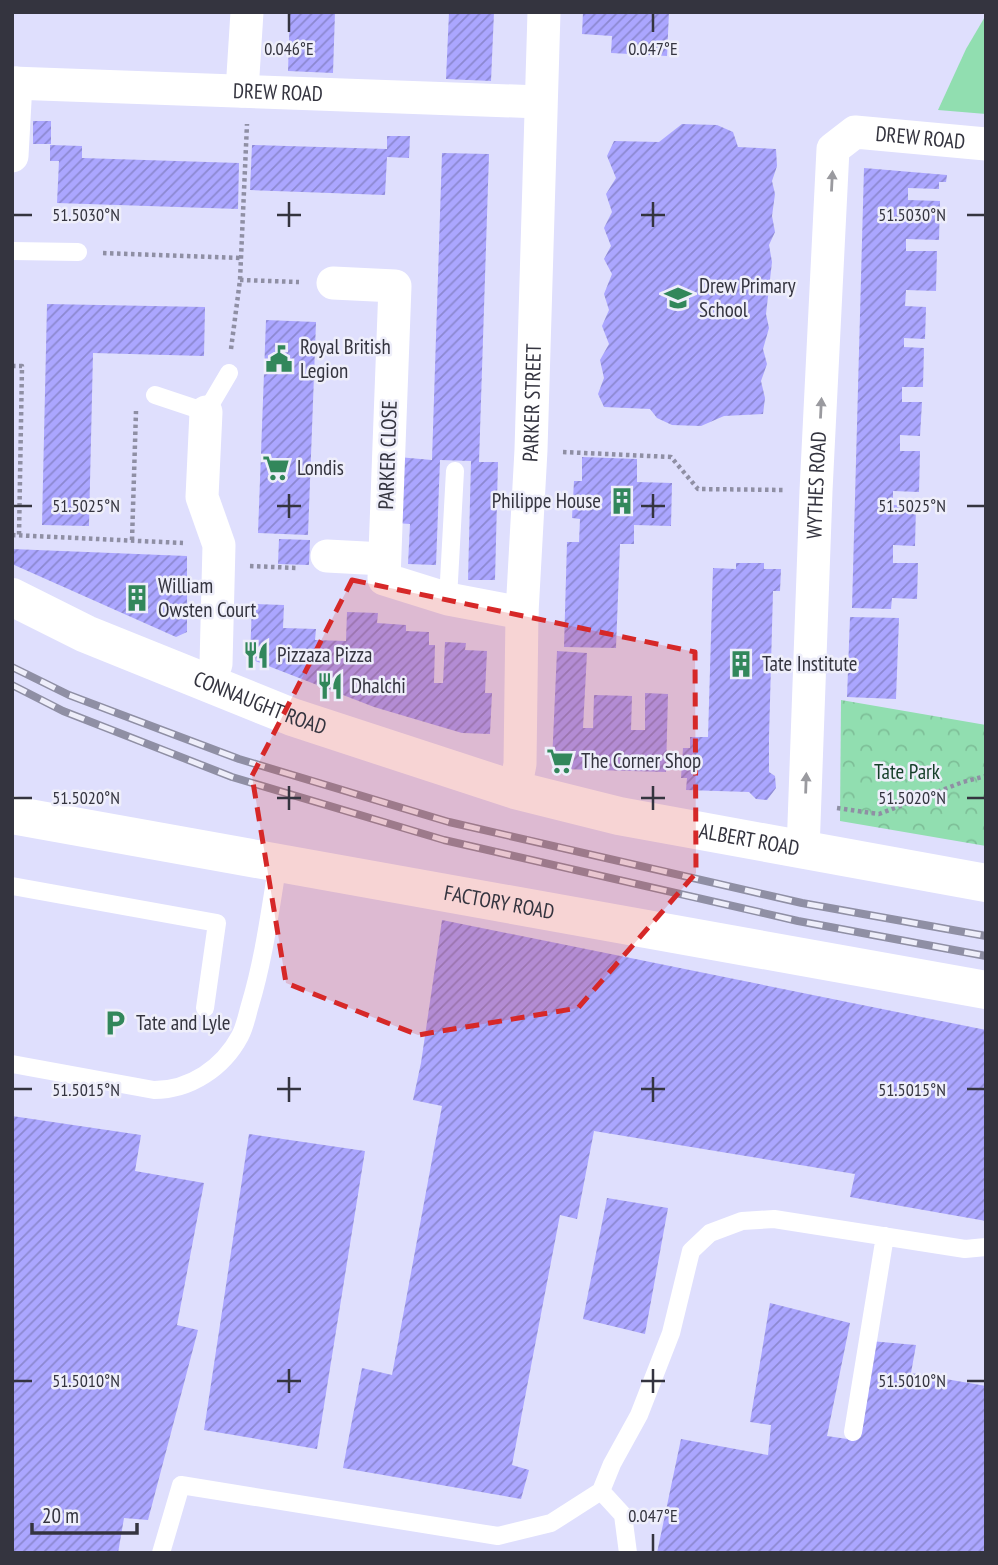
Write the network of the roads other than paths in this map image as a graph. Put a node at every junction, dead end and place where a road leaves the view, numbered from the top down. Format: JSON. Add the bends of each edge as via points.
{"nodes":[{"id":1,"x":247,"y":12,"type":"edge"},
{"id":2,"x":544,"y":12,"type":"edge"},
{"id":3,"x":14,"y":83,"type":"edge"},
{"id":4,"x":245,"y":92,"type":"junction"},
{"id":5,"x":540,"y":102,"type":"junction"},
{"id":6,"x":855,"y":132,"type":"joint"},
{"id":7,"x":986,"y":144,"type":"edge"},
{"id":8,"x":12,"y":156,"type":"edge"},
{"id":9,"x":12,"y":251,"type":"edge"},
{"id":10,"x":78,"y":253,"type":"road end"},
{"id":11,"x":332,"y":283,"type":"road end"},
{"id":12,"x":229,"y":373,"type":"road end"},
{"id":13,"x":155,"y":395,"type":"dead end"},
{"id":14,"x":206,"y":412,"type":"junction"},
{"id":15,"x":455,"y":471,"type":"dead end"},
{"id":16,"x":327,"y":556,"type":"road end"},
{"id":17,"x":384,"y":559,"type":"junction"},
{"id":18,"x":12,"y":597,"type":"edge"},
{"id":19,"x":448,"y":600,"type":"junction"},
{"id":20,"x":522,"y":614,"type":"junction"},
{"id":21,"x":208,"y":684,"type":"junction"},
{"id":22,"x":515,"y":790,"type":"junction"},
{"id":23,"x":12,"y":815,"type":"edge"},
{"id":24,"x":803,"y":851,"type":"junction"},
{"id":25,"x":278,"y":863,"type":"junction"},
{"id":26,"x":986,"y":883,"type":"edge"},
{"id":27,"x":12,"y":886,"type":"edge"},
{"id":28,"x":986,"y":990,"type":"edge"},
{"id":29,"x":205,"y":1008,"type":"dead end"},
{"id":30,"x":12,"y":1064,"type":"edge"},
{"id":31,"x":885,"y":1236,"type":"junction"},
{"id":32,"x":986,"y":1247,"type":"edge"},
{"id":33,"x":853,"y":1432,"type":"dead end"},
{"id":34,"x":601,"y":1491,"type":"junction"},
{"id":35,"x":161,"y":1553,"type":"edge"},
{"id":36,"x":628,"y":1553,"type":"edge"}],
"edges":[{"from":1,"to":4,"type":"street"},
{"from":2,"to":5,"type":"street","name":"PARKER STREET"},
{"from":3,"to":4,"type":"street","name":"DREW ROAD"},
{"from":3,"to":8,"type":"street","name":"DREW ROAD"},
{"from":4,"to":5,"type":"street","name":"DREW ROAD"},
{"from":5,"to":20,"type":"street","name":"PARKER STREET"},
{"from":6,"to":7,"type":"street","name":"DREW ROAD"},
{"from":24,"to":6,"type":"street","name":"WYTHES ROAD","one_way":true,"via":[[833,149]]},
{"from":9,"to":10,"type":"lane"},
{"from":11,"to":17,"type":"street","name":"PARKER CLOSE","via":[[395,286]]},
{"from":12,"to":14,"type":"lane"},
{"from":13,"to":14,"type":"lane"},
{"from":14,"to":21,"type":"street","via":[[202,497],[218,555],[216,664]]},
{"from":15,"to":19,"type":"lane"},
{"from":16,"to":17,"type":"street"},
{"from":17,"to":19,"type":"street","via":[[384,579]]},
{"from":18,"to":21,"type":"main road","name":"CONNAUGHT ROAD","via":[[86,635]]},
{"from":19,"to":20,"type":"street"},
{"from":20,"to":22,"type":"street","name":"PARKER STREET","via":[[520,764]]},
{"from":21,"to":22,"type":"main road","name":"CONNAUGHT ROAD","via":[[292,717]]},
{"from":22,"to":24,"type":"main road","name":"ALBERT ROAD","via":[[619,816]]},
{"from":23,"to":25,"type":"main road","name":"FACTORY ROAD"},
{"from":24,"to":26,"type":"main road","name":"ALBERT ROAD"},
{"from":25,"to":28,"type":"main road","name":"FACTORY ROAD"},
{"from":25,"to":30,"type":"lane","via":[[256,986],[241,1035],[219,1064],[193,1082],[170,1090]]},
{"from":27,"to":29,"type":"lane","via":[[217,923]]},
{"from":31,"to":32,"type":"lane","via":[[965,1249]]},
{"from":31,"to":33,"type":"lane"},
{"from":31,"to":34,"type":"lane","via":[[774,1219],[742,1221],[710,1233],[691,1251],[671,1333],[639,1415]]},
{"from":34,"to":35,"type":"lane","via":[[551,1523],[498,1536],[181,1485]]},
{"from":34,"to":36,"type":"lane","via":[[623,1515]]}]}
